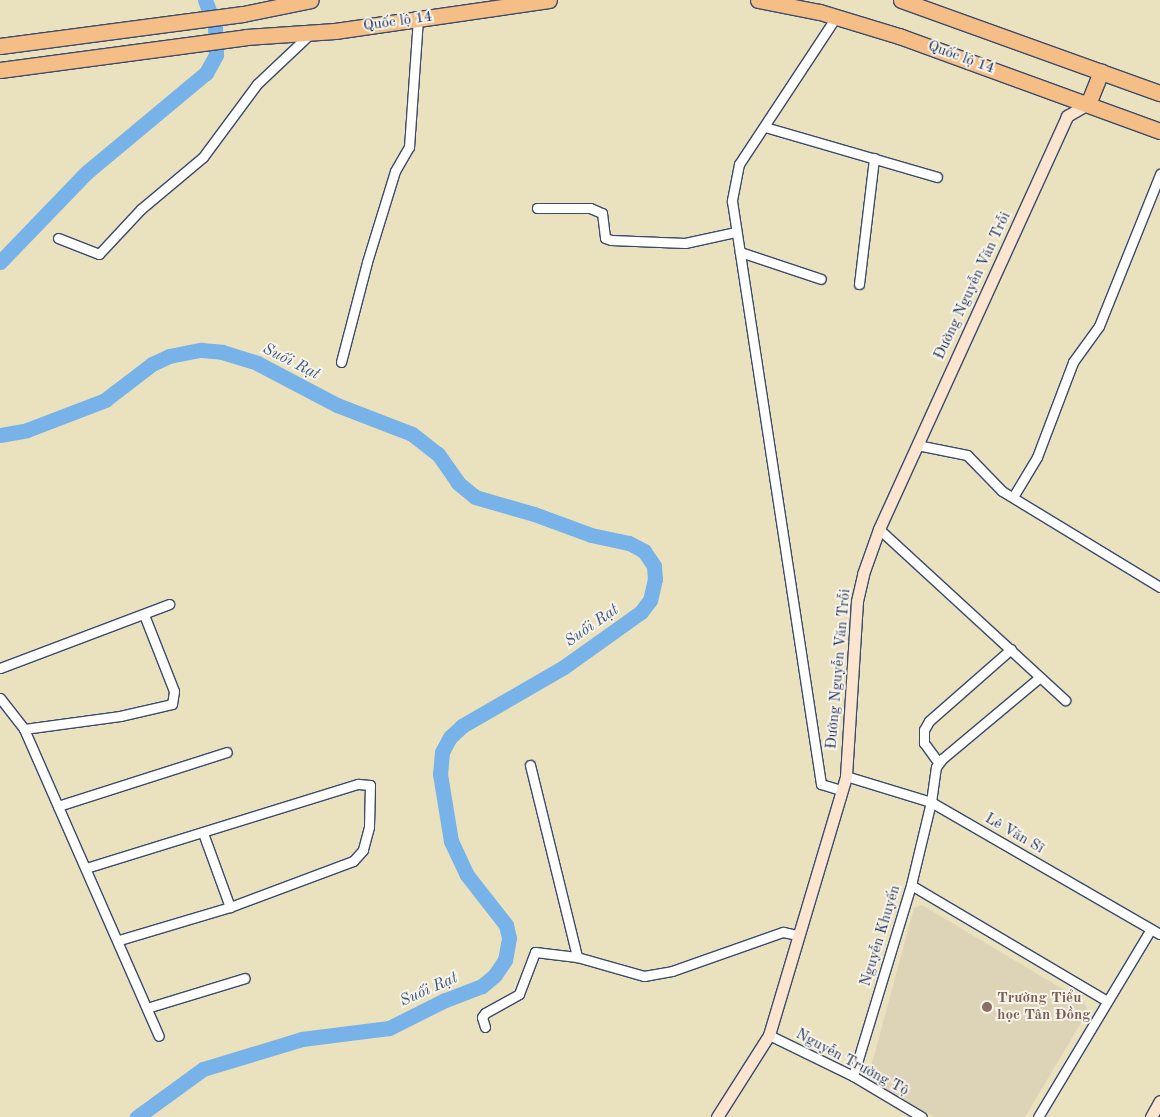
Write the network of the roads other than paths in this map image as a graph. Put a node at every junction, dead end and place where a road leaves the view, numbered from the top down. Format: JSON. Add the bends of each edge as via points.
{"nodes":[{"id":1,"x":311,"y":0,"type":"edge"},
{"id":2,"x":549,"y":0,"type":"edge"},
{"id":3,"x":758,"y":0,"type":"edge"},
{"id":4,"x":902,"y":0,"type":"edge"},
{"id":5,"x":836,"y":17,"type":"junction"},
{"id":6,"x":418,"y":19,"type":"junction"},
{"id":7,"x":311,"y":32,"type":"junction"},
{"id":8,"x":0,"y":46,"type":"edge"},
{"id":9,"x":0,"y":70,"type":"edge"},
{"id":10,"x":1101,"y":72,"type":"junction"},
{"id":11,"x":1160,"y":93,"type":"edge"},
{"id":12,"x":1088,"y":104,"type":"junction"},
{"id":13,"x":765,"y":127,"type":"junction"},
{"id":14,"x":1160,"y":131,"type":"edge"},
{"id":15,"x":874,"y":158,"type":"junction"},
{"id":16,"x":1160,"y":174,"type":"edge"},
{"id":17,"x":937,"y":177,"type":"dead end"},
{"id":18,"x":537,"y":208,"type":"dead end"},
{"id":19,"x":734,"y":232,"type":"junction"},
{"id":20,"x":58,"y":238,"type":"dead end"},
{"id":21,"x":740,"y":252,"type":"junction"},
{"id":22,"x":821,"y":279,"type":"dead end"},
{"id":23,"x":859,"y":284,"type":"dead end"},
{"id":24,"x":341,"y":362,"type":"dead end"},
{"id":25,"x":917,"y":444,"type":"junction"},
{"id":26,"x":1013,"y":497,"type":"junction"},
{"id":27,"x":879,"y":529,"type":"junction"},
{"id":28,"x":1160,"y":587,"type":"edge"},
{"id":29,"x":169,"y":604,"type":"dead end"},
{"id":30,"x":144,"y":615,"type":"junction"},
{"id":31,"x":1011,"y":649,"type":"junction"},
{"id":32,"x":0,"y":668,"type":"edge"},
{"id":33,"x":1039,"y":678,"type":"junction"},
{"id":34,"x":0,"y":698,"type":"edge"},
{"id":35,"x":1065,"y":700,"type":"dead end"},
{"id":36,"x":24,"y":729,"type":"junction"},
{"id":37,"x":227,"y":752,"type":"dead end"},
{"id":38,"x":938,"y":762,"type":"junction"},
{"id":39,"x":530,"y":765,"type":"dead end"},
{"id":40,"x":846,"y":776,"type":"junction"},
{"id":41,"x":841,"y":790,"type":"junction"},
{"id":42,"x":931,"y":802,"type":"junction"},
{"id":43,"x":58,"y":806,"type":"junction"},
{"id":44,"x":203,"y":833,"type":"junction"},
{"id":45,"x":86,"y":868,"type":"junction"},
{"id":46,"x":911,"y":885,"type":"junction"},
{"id":47,"x":230,"y":907,"type":"junction"},
{"id":48,"x":1151,"y":929,"type":"junction"},
{"id":49,"x":1160,"y":934,"type":"edge"},
{"id":50,"x":797,"y":935,"type":"junction"},
{"id":51,"x":118,"y":940,"type":"junction"},
{"id":52,"x":577,"y":958,"type":"junction"},
{"id":53,"x":245,"y":978,"type":"dead end"},
{"id":54,"x":1107,"y":1001,"type":"junction"},
{"id":55,"x":147,"y":1008,"type":"junction"},
{"id":56,"x":485,"y":1027,"type":"dead end"},
{"id":57,"x":769,"y":1035,"type":"junction"},
{"id":58,"x":159,"y":1036,"type":"dead end"},
{"id":59,"x":853,"y":1076,"type":"junction"},
{"id":60,"x":1159,"y":1105,"type":"edge"},
{"id":61,"x":717,"y":1117,"type":"edge"},
{"id":62,"x":922,"y":1117,"type":"edge"},
{"id":63,"x":1038,"y":1117,"type":"edge"},
{"id":64,"x":1151,"y":1117,"type":"edge"}],
"edges":[{"from":1,"to":8,"type":"highway","via":[[242,14]]},
{"from":2,"to":6,"type":"highway","name":"Quốc lộ 14"},
{"from":3,"to":5,"type":"highway","name":"Quốc lộ 14"},
{"from":4,"to":10,"type":"highway"},
{"from":5,"to":12,"type":"highway","name":"Quốc lộ 14","via":[[899,36]]},
{"from":5,"to":13,"type":"street"},
{"from":6,"to":7,"type":"highway","name":"Quốc lộ 14"},
{"from":6,"to":24,"type":"street","via":[[409,148],[395,171]]},
{"from":7,"to":9,"type":"highway","name":"Quốc lộ 14","via":[[246,37]]},
{"from":7,"to":20,"type":"street","via":[[257,84],[203,157],[141,209],[99,254]]},
{"from":10,"to":11,"type":"highway"},
{"from":10,"to":12,"type":"highway"},
{"from":12,"to":14,"type":"highway","name":"Quốc lộ 14"},
{"from":12,"to":25,"type":"street","name":"Đường Nguyễn Văn Trỗi","via":[[1067,116]]},
{"from":13,"to":15,"type":"street"},
{"from":13,"to":19,"type":"street","via":[[739,164],[733,185]]},
{"from":15,"to":17,"type":"street"},
{"from":15,"to":23,"type":"street"},
{"from":16,"to":26,"type":"street","via":[[1099,326],[1073,362],[1037,457]]},
{"from":18,"to":19,"type":"street","via":[[590,208],[602,213],[605,238],[611,240],[685,243]]},
{"from":19,"to":21,"type":"street"},
{"from":21,"to":22,"type":"street"},
{"from":21,"to":41,"type":"street","via":[[821,784]]},
{"from":25,"to":26,"type":"street","via":[[967,455]]},
{"from":25,"to":27,"type":"street","name":"Đường Nguyễn Văn Trỗi"},
{"from":26,"to":28,"type":"street"},
{"from":27,"to":31,"type":"street"},
{"from":27,"to":40,"type":"street","name":"Đường Nguyễn Văn Trỗi","via":[[862,574],[857,601]]},
{"from":29,"to":30,"type":"street"},
{"from":30,"to":32,"type":"street"},
{"from":30,"to":36,"type":"street","via":[[174,691],[172,704],[120,716]]},
{"from":31,"to":33,"type":"street"},
{"from":31,"to":38,"type":"street","via":[[929,721],[924,730],[924,743]]},
{"from":33,"to":35,"type":"street"},
{"from":33,"to":38,"type":"street"},
{"from":34,"to":36,"type":"street"},
{"from":36,"to":43,"type":"street"},
{"from":37,"to":43,"type":"street"},
{"from":38,"to":42,"type":"street","name":"Nguyễn Khuyến"},
{"from":39,"to":52,"type":"street"},
{"from":40,"to":41,"type":"street","name":"Đường Nguyễn Văn Trỗi"},
{"from":40,"to":42,"type":"street","name":"Lê Văn Sĩ"},
{"from":41,"to":50,"type":"street","name":"Đường Nguyễn Văn Trỗi"},
{"from":42,"to":46,"type":"street","name":"Nguyễn Khuyến"},
{"from":42,"to":48,"type":"street","name":"Lê Văn Sĩ"},
{"from":43,"to":45,"type":"street"},
{"from":44,"to":45,"type":"street"},
{"from":44,"to":47,"type":"street"},
{"from":44,"to":47,"type":"street","via":[[358,784],[370,785],[369,827],[360,855],[353,861]]},
{"from":45,"to":51,"type":"street"},
{"from":46,"to":54,"type":"street"},
{"from":46,"to":59,"type":"street","name":"Nguyễn Khuyến"},
{"from":47,"to":51,"type":"street"},
{"from":48,"to":49,"type":"street","name":"Lê Văn Sĩ"},
{"from":48,"to":54,"type":"street"},
{"from":50,"to":52,"type":"street","via":[[783,932],[672,971],[644,976]]},
{"from":50,"to":57,"type":"street","name":"Đường Nguyễn Văn Trỗi"},
{"from":51,"to":55,"type":"street"},
{"from":52,"to":56,"type":"street","via":[[536,952],[519,994],[485,1013],[482,1017]]},
{"from":53,"to":55,"type":"street"},
{"from":54,"to":63,"type":"street"},
{"from":55,"to":58,"type":"street"},
{"from":57,"to":59,"type":"street","name":"Nguyễn Trường Tộ"},
{"from":57,"to":61,"type":"street","name":"Đường Nguyễn Văn Trỗi"},
{"from":59,"to":62,"type":"street","name":"Nguyễn Trường Tộ"},
{"from":60,"to":64,"type":"street"}]}
